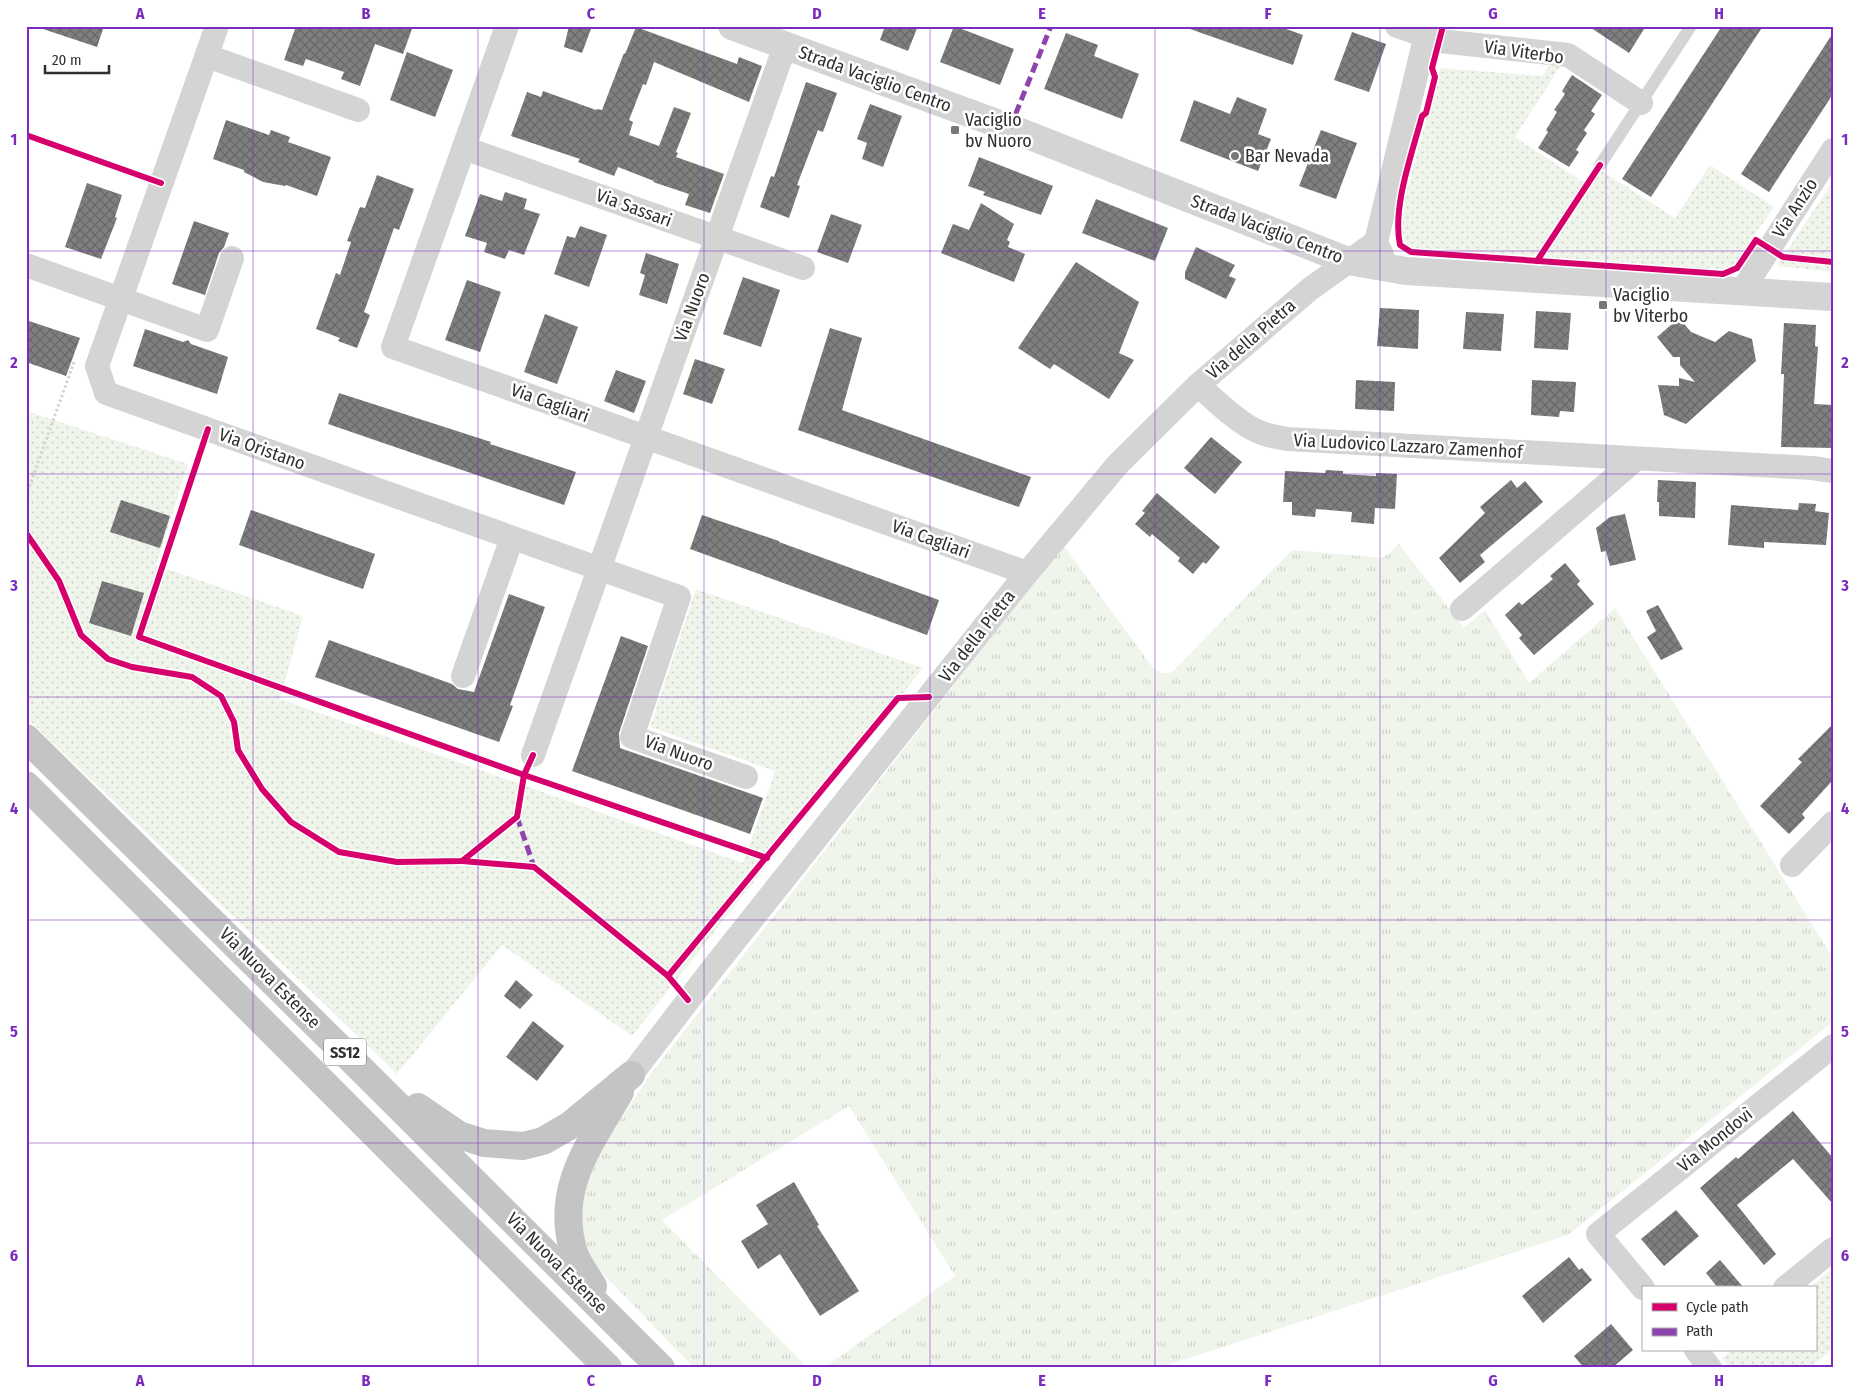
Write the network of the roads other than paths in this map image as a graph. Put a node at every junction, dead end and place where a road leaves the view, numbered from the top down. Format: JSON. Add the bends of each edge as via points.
{"nodes":[{"id":1,"x":217,"y":26,"type":"edge"},
{"id":2,"x":507,"y":26,"type":"edge"},
{"id":3,"x":1397,"y":26,"type":"edge"},
{"id":4,"x":1691,"y":26,"type":"edge"},
{"id":5,"x":737,"y":27,"type":"edge"},
{"id":6,"x":1426,"y":31,"type":"edge"},
{"id":7,"x":784,"y":46,"type":"junction"},
{"id":8,"x":207,"y":56,"type":"junction"},
{"id":9,"x":1641,"y":102,"type":"junction"},
{"id":10,"x":358,"y":110,"type":"dead end"},
{"id":11,"x":464,"y":148,"type":"junction"},
{"id":12,"x":1833,"y":150,"type":"edge"},
{"id":13,"x":1600,"y":165,"type":"dead end"},
{"id":14,"x":717,"y":237,"type":"junction"},
{"id":15,"x":1376,"y":242,"type":"junction"},
{"id":16,"x":232,"y":258,"type":"dead end"},
{"id":17,"x":1348,"y":261,"type":"junction"},
{"id":18,"x":26,"y":266,"type":"edge"},
{"id":19,"x":803,"y":268,"type":"dead end"},
{"id":20,"x":1388,"y":268,"type":"junction"},
{"id":21,"x":1742,"y":291,"type":"junction"},
{"id":22,"x":1833,"y":297,"type":"edge"},
{"id":23,"x":120,"y":299,"type":"junction"},
{"id":24,"x":1198,"y":385,"type":"junction"},
{"id":25,"x":646,"y":437,"type":"junction"},
{"id":26,"x":1636,"y":459,"type":"junction"},
{"id":27,"x":1833,"y":472,"type":"edge"},
{"id":28,"x":512,"y":538,"type":"junction"},
{"id":29,"x":599,"y":569,"type":"junction"},
{"id":30,"x":1027,"y":573,"type":"junction"},
{"id":31,"x":1462,"y":610,"type":"dead end"},
{"id":32,"x":463,"y":676,"type":"dead end"},
{"id":33,"x":26,"y":738,"type":"edge"},
{"id":34,"x":533,"y":755,"type":"dead end"},
{"id":35,"x":746,"y":778,"type":"dead end"},
{"id":36,"x":26,"y":785,"type":"edge"},
{"id":37,"x":1833,"y":823,"type":"edge"},
{"id":38,"x":1792,"y":865,"type":"dead end"},
{"id":39,"x":1833,"y":1046,"type":"edge"},
{"id":40,"x":356,"y":1064,"type":"junction"},
{"id":41,"x":631,"y":1074,"type":"junction"},
{"id":42,"x":1833,"y":1249,"type":"edge"},
{"id":43,"x":1787,"y":1286,"type":"edge"},
{"id":44,"x":1642,"y":1287,"type":"edge"},
{"id":45,"x":610,"y":1316,"type":"junction"},
{"id":46,"x":608,"y":1368,"type":"edge"},
{"id":47,"x":661,"y":1368,"type":"edge"}],
"edges":[{"from":1,"to":8,"type":"street","name":"Via Oristano"},
{"from":2,"to":11,"type":"street","name":"Via Cagliari"},
{"from":3,"to":6,"type":"street","name":"Via Viterbo"},
{"from":4,"to":9,"type":"lane"},
{"from":5,"to":7,"type":"street","name":"Strada Vaciglio Centro"},
{"from":6,"to":9,"type":"street","name":"Via Viterbo","via":[[1440,41],[1568,55]]},
{"from":6,"to":15,"type":"street"},
{"from":7,"to":14,"type":"street","name":"Via Nuoro"},
{"from":7,"to":17,"type":"street","name":"Strada Vaciglio Centro","via":[[1010,128]]},
{"from":8,"to":10,"type":"street"},
{"from":8,"to":23,"type":"street","name":"Via Oristano"},
{"from":9,"to":13,"type":"lane"},
{"from":11,"to":14,"type":"street","name":"Via Sassari"},
{"from":11,"to":25,"type":"street","name":"Via Cagliari","via":[[393,347]]},
{"from":12,"to":21,"type":"street","name":"Via Anzio"},
{"from":14,"to":19,"type":"street","name":"Via Sassari"},
{"from":14,"to":25,"type":"street","name":"Via Nuoro"},
{"from":15,"to":17,"type":"street"},
{"from":15,"to":20,"type":"street"},
{"from":16,"to":23,"type":"street","via":[[207,330]]},
{"from":17,"to":20,"type":"street","name":"Strada Vaciglio Centro"},
{"from":17,"to":24,"type":"street","name":"Via della Pietra","via":[[1310,288]]},
{"from":18,"to":23,"type":"street"},
{"from":20,"to":21,"type":"street","name":"Strada Vaciglio Centro"},
{"from":21,"to":22,"type":"street","name":"Strada Vaciglio Centro"},
{"from":23,"to":28,"type":"street","name":"Via Oristano","via":[[97,366],[106,393]]},
{"from":24,"to":26,"type":"street","name":"Via Ludovico Lazzaro Zamenhof","via":[[1255,431],[1272,437]]},
{"from":24,"to":30,"type":"street","name":"Via della Pietra","via":[[1118,464]]},
{"from":25,"to":29,"type":"street","name":"Via Nuoro"},
{"from":25,"to":30,"type":"street","name":"Via Cagliari"},
{"from":26,"to":27,"type":"street","name":"Via Ludovico Lazzaro Zamenhof","via":[[1812,468]]},
{"from":26,"to":31,"type":"street"},
{"from":28,"to":29,"type":"street","name":"Via Oristano"},
{"from":28,"to":32,"type":"street"},
{"from":29,"to":34,"type":"street","name":"Via Nuoro"},
{"from":29,"to":35,"type":"street","name":"Via Nuoro","via":[[679,597],[632,736]]},
{"from":30,"to":41,"type":"street","name":"Via della Pietra"},
{"from":33,"to":40,"type":"highway","name":"Via Nuova Estense","number":"SS12"},
{"from":36,"to":46,"type":"highway","name":"Via Nuova Estense","number":"SS12"},
{"from":37,"to":38,"type":"street"},
{"from":39,"to":44,"type":"street","name":"Via Mondovì","via":[[1598,1234]]},
{"from":40,"to":41,"type":"highway","via":[[459,1135],[484,1143],[524,1146],[543,1141],[569,1126]]},
{"from":40,"to":45,"type":"highway","name":"Via Nuova Estense","number":"SS12"},
{"from":41,"to":45,"type":"highway","via":[[580,1160],[572,1186],[569,1220],[574,1253]]},
{"from":42,"to":43,"type":"street"},
{"from":45,"to":47,"type":"highway","name":"Via Nuova Estense","number":"SS12"}]}
